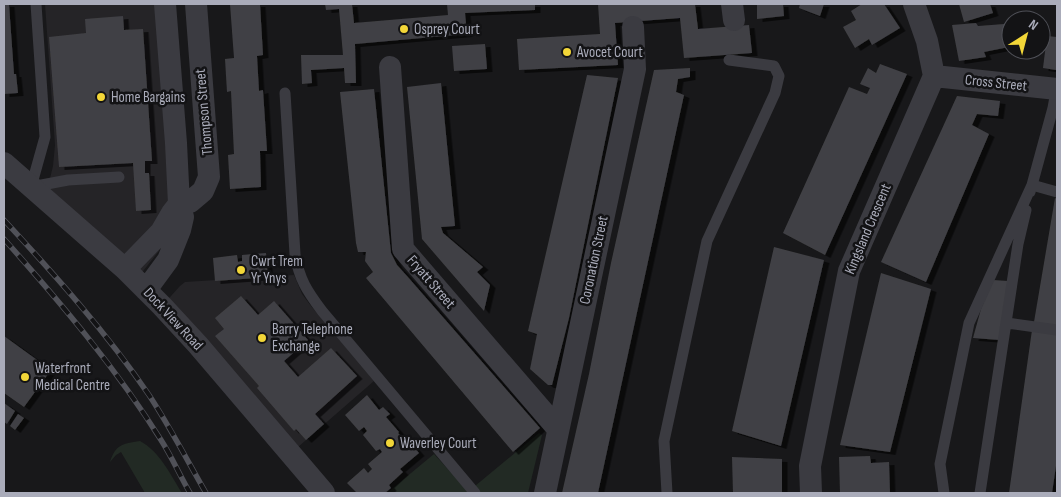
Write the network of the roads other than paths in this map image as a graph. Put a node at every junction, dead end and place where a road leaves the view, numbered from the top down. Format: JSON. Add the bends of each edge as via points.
{"nodes":[{"id":1,"x":36,"y":4,"type":"edge"},
{"id":2,"x":164,"y":4,"type":"edge"},
{"id":3,"x":196,"y":4,"type":"edge"},
{"id":4,"x":914,"y":4,"type":"edge"},
{"id":5,"x":633,"y":27,"type":"dead end"},
{"id":6,"x":728,"y":60,"type":"dead end"},
{"id":7,"x":390,"y":67,"type":"dead end"},
{"id":8,"x":934,"y":76,"type":"junction"},
{"id":9,"x":1057,"y":88,"type":"edge"},
{"id":10,"x":285,"y":93,"type":"dead end"},
{"id":11,"x":4,"y":163,"type":"edge"},
{"id":12,"x":119,"y":176,"type":"dead end"},
{"id":13,"x":1032,"y":185,"type":"junction"},
{"id":14,"x":31,"y":187,"type":"junction"},
{"id":15,"x":1057,"y":192,"type":"edge"},
{"id":16,"x":179,"y":204,"type":"junction"},
{"id":17,"x":124,"y":269,"type":"junction"},
{"id":18,"x":146,"y":290,"type":"junction"},
{"id":19,"x":1007,"y":324,"type":"junction"},
{"id":20,"x":1057,"y":330,"type":"edge"},
{"id":21,"x":558,"y":430,"type":"junction"},
{"id":22,"x":324,"y":493,"type":"edge"},
{"id":23,"x":475,"y":493,"type":"edge"},
{"id":24,"x":545,"y":493,"type":"edge"},
{"id":25,"x":667,"y":493,"type":"edge"},
{"id":26,"x":811,"y":493,"type":"edge"},
{"id":27,"x":944,"y":493,"type":"edge"},
{"id":28,"x":980,"y":493,"type":"edge"}],
"edges":[{"from":1,"to":14,"type":"lane","via":[[45,137]]},
{"from":2,"to":16,"type":"street","name":"Thompson Street"},
{"from":3,"to":16,"type":"street","name":"Thompson Street","via":[[209,177],[197,197]]},
{"from":4,"to":8,"type":"street","via":[[927,41]]},
{"from":5,"to":21,"type":"street","name":"Coronation Street","via":[[636,69]]},
{"from":6,"to":25,"type":"lane","via":[[774,66],[779,76],[775,93],[707,241],[664,441]]},
{"from":7,"to":21,"type":"street","name":"Fryatt Street","via":[[403,249]]},
{"from":8,"to":9,"type":"street","name":"Cross Street"},
{"from":8,"to":26,"type":"street","name":"Kingsland Crescent","via":[[849,272],[810,466]]},
{"from":9,"to":13,"type":"lane"},
{"from":10,"to":23,"type":"lane","via":[[295,254],[300,279],[322,311]]},
{"from":11,"to":14,"type":"street","name":"Dock View Road"},
{"from":12,"to":14,"type":"lane"},
{"from":13,"to":15,"type":"lane"},
{"from":13,"to":19,"type":"lane","via":[[1018,244]]},
{"from":13,"to":27,"type":"lane","via":[[969,323],[940,464]]},
{"from":14,"to":17,"type":"street","name":"Dock View Road"},
{"from":16,"to":17,"type":"street","via":[[162,232]]},
{"from":16,"to":18,"type":"street","name":"Thompson Street","via":[[183,217],[180,230],[168,260]]},
{"from":17,"to":18,"type":"street","name":"Dock View Road"},
{"from":18,"to":22,"type":"street","name":"Dock View Road","via":[[190,336]]},
{"from":19,"to":20,"type":"lane"},
{"from":19,"to":28,"type":"lane"},
{"from":21,"to":24,"type":"street","name":"Coronation Street"}]}
